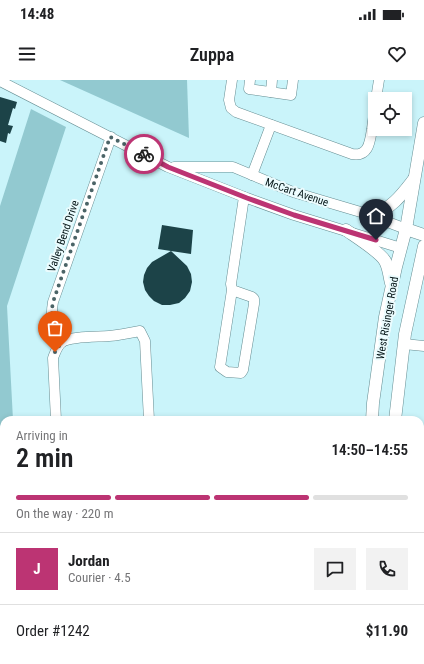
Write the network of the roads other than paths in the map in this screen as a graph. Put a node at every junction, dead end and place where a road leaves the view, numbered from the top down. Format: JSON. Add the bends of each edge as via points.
{"nodes":[{"id":1,"x":232,"y":80,"type":"edge"},
{"id":2,"x":250,"y":80,"type":"edge"},
{"id":3,"x":272,"y":80,"type":"edge"},
{"id":4,"x":293,"y":80,"type":"edge"},
{"id":5,"x":379,"y":80,"type":"edge"},
{"id":6,"x":0,"y":81,"type":"edge"},
{"id":7,"x":271,"y":92,"type":"junction"},
{"id":8,"x":377,"y":92,"type":"edge"},
{"id":9,"x":424,"y":123,"type":"edge"},
{"id":10,"x":271,"y":125,"type":"junction"},
{"id":11,"x":371,"y":136,"type":"edge"},
{"id":12,"x":110,"y":137,"type":"junction"},
{"id":13,"x":168,"y":167,"type":"junction"},
{"id":14,"x":252,"y":175,"type":"junction"},
{"id":15,"x":415,"y":178,"type":"junction"},
{"id":16,"x":244,"y":197,"type":"junction"},
{"id":17,"x":364,"y":214,"type":"junction"},
{"id":18,"x":406,"y":229,"type":"junction"},
{"id":19,"x":346,"y":230,"type":"junction"},
{"id":20,"x":424,"y":235,"type":"edge"},
{"id":21,"x":401,"y":248,"type":"junction"},
{"id":22,"x":423,"y":252,"type":"edge"},
{"id":23,"x":424,"y":285,"type":"edge"},
{"id":24,"x":392,"y":288,"type":"junction"},
{"id":25,"x":232,"y":290,"type":"junction"},
{"id":26,"x":410,"y":309,"type":"junction"},
{"id":27,"x":62,"y":342,"type":"junction"},
{"id":28,"x":404,"y":344,"type":"junction"},
{"id":29,"x":424,"y":346,"type":"edge"},
{"id":30,"x":56,"y":416,"type":"edge"},
{"id":31,"x":149,"y":416,"type":"edge"},
{"id":32,"x":372,"y":416,"type":"edge"},
{"id":33,"x":395,"y":416,"type":"edge"}],
"edges":[{"from":1,"to":10,"type":"street","via":[[229,100],[231,108]]},
{"from":2,"to":7,"type":"street","via":[[249,89]]},
{"from":3,"to":7,"type":"street"},
{"from":4,"to":7,"type":"street","via":[[290,95]]},
{"from":5,"to":8,"type":"street"},
{"from":6,"to":12,"type":"street","name":"McCart Avenue"},
{"from":9,"to":15,"type":"main road","name":"West Risinger Road"},
{"from":10,"to":11,"type":"street","via":[[356,155],[367,149]]},
{"from":10,"to":14,"type":"street"},
{"from":12,"to":13,"type":"street","name":"McCart Avenue"},
{"from":12,"to":27,"type":"street","name":"Valley Bend Drive","via":[[53,302],[52,320]]},
{"from":13,"to":14,"type":"street","name":"McCart Avenue","via":[[233,167]]},
{"from":13,"to":16,"type":"street","name":"McCart Avenue"},
{"from":14,"to":17,"type":"street","name":"McCart Avenue","via":[[293,192]]},
{"from":15,"to":17,"type":"main road","via":[[387,208],[373,214]]},
{"from":15,"to":18,"type":"main road","name":"West Risinger Road"},
{"from":16,"to":19,"type":"street","name":"McCart Avenue"},
{"from":16,"to":25,"type":"street","via":[[231,278]]},
{"from":17,"to":18,"type":"street","name":"McCart Avenue"},
{"from":18,"to":20,"type":"main road","name":"McCart Avenue"},
{"from":18,"to":21,"type":"main road","name":"West Risinger Road"},
{"from":19,"to":21,"type":"street","name":"McCart Avenue"},
{"from":19,"to":24,"type":"main road","via":[[381,255],[388,268]]},
{"from":21,"to":22,"type":"main road","name":"McCart Avenue"},
{"from":21,"to":24,"type":"main road","name":"West Risinger Road"},
{"from":22,"to":26,"type":"main road","name":"West Risinger Road"},
{"from":23,"to":26,"type":"main road"},
{"from":24,"to":32,"type":"main road","name":"West Risinger Road","via":[[385,317]]},
{"from":25,"to":25,"type":"street","via":[[254,300],[241,373],[227,372],[220,367]]},
{"from":26,"to":28,"type":"main road","name":"West Risinger Road"},
{"from":27,"to":30,"type":"street","via":[[53,358]]},
{"from":27,"to":31,"type":"street","via":[[140,331],[145,341]]},
{"from":28,"to":29,"type":"street"},
{"from":28,"to":33,"type":"main road","name":"West Risinger Road"}]}
